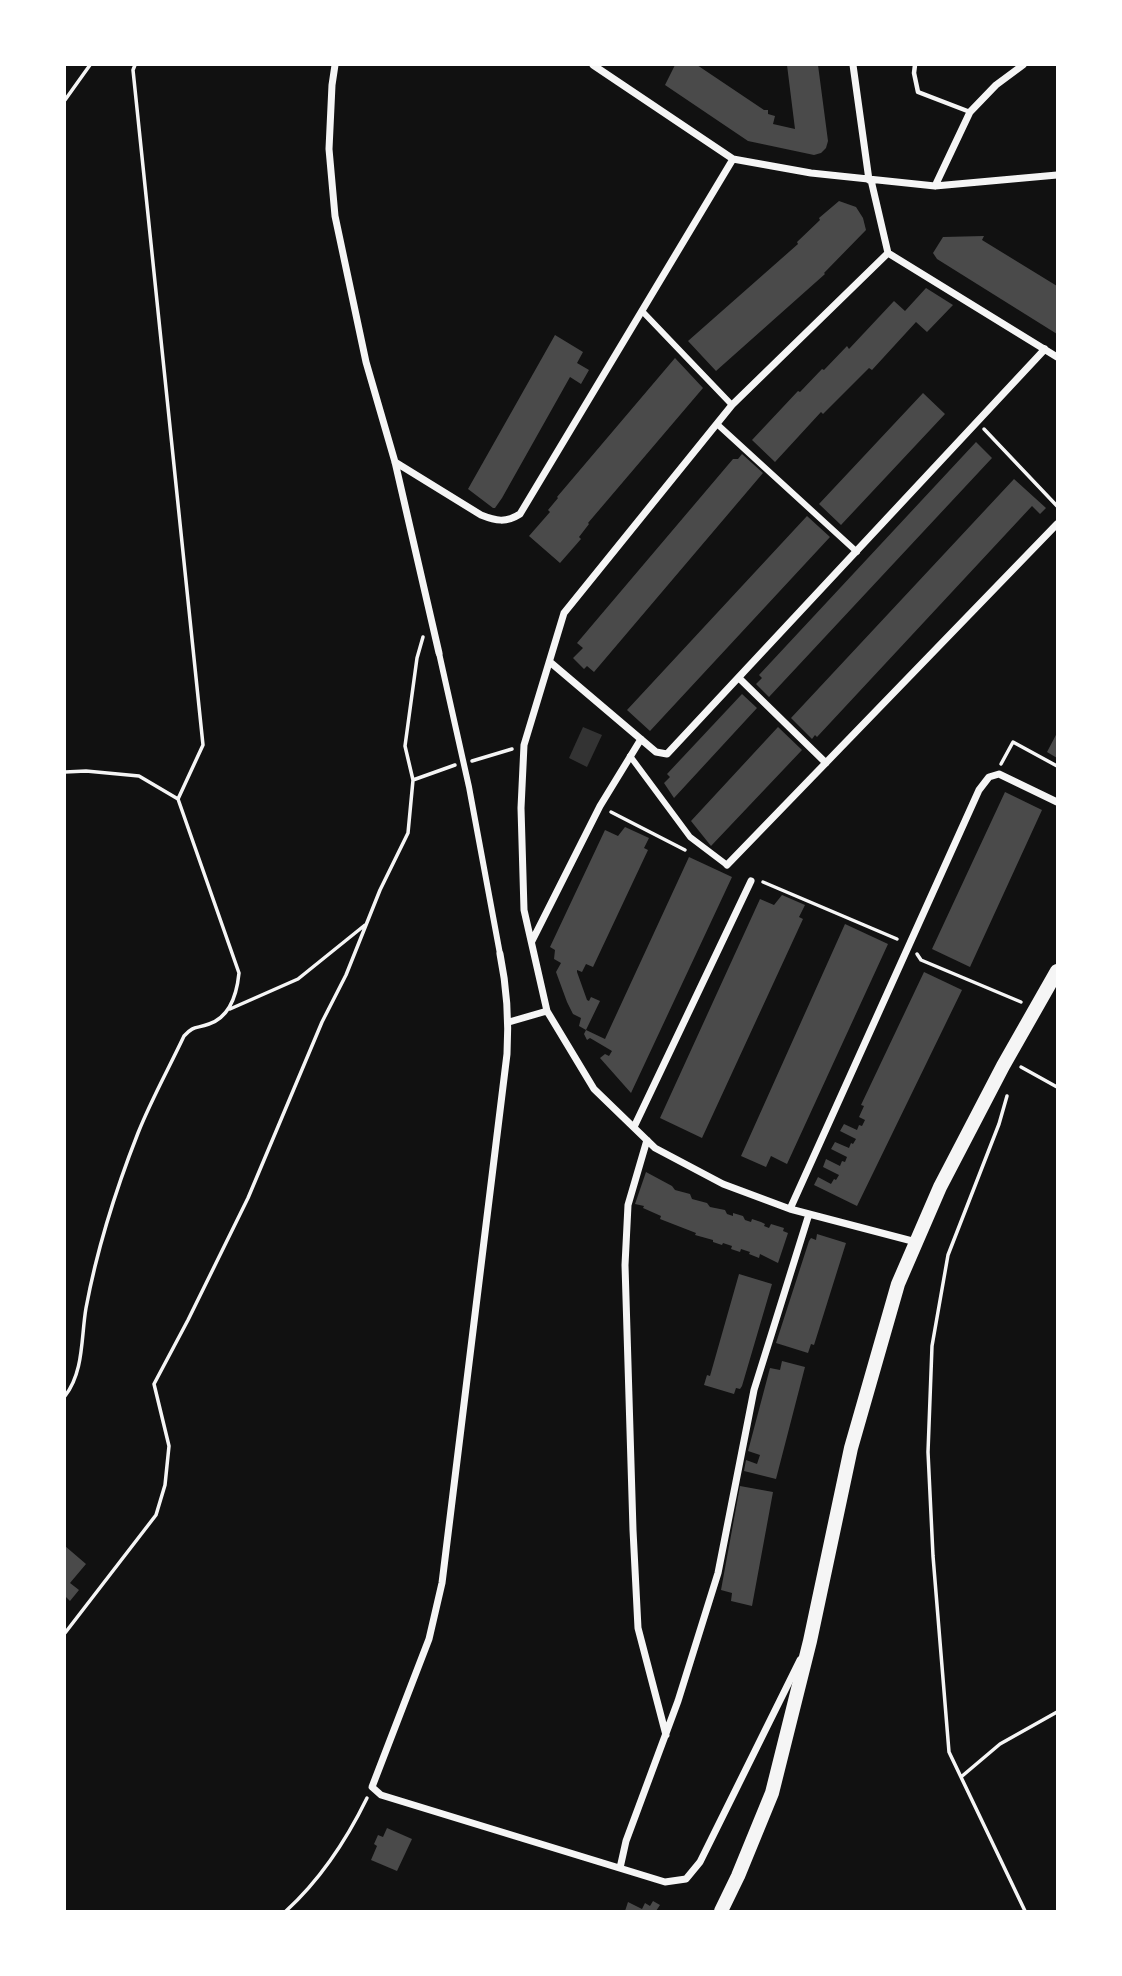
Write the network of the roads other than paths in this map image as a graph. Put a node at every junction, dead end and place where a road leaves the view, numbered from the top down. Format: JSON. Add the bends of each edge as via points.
{"nodes":[{"id":1,"x":335,"y":65,"type":"edge"},
{"id":2,"x":593,"y":65,"type":"edge"},
{"id":3,"x":853,"y":65,"type":"edge"},
{"id":4,"x":915,"y":65,"type":"edge"},
{"id":5,"x":1023,"y":65,"type":"edge"},
{"id":6,"x":970,"y":112,"type":"junction"},
{"id":7,"x":733,"y":159,"type":"junction"},
{"id":8,"x":1057,"y":175,"type":"edge"},
{"id":9,"x":870,"y":180,"type":"junction"},
{"id":10,"x":935,"y":186,"type":"junction"},
{"id":11,"x":888,"y":253,"type":"junction"},
{"id":12,"x":642,"y":311,"type":"junction"},
{"id":13,"x":1045,"y":349,"type":"junction"},
{"id":14,"x":1057,"y":357,"type":"edge"},
{"id":15,"x":732,"y":405,"type":"junction"},
{"id":16,"x":717,"y":424,"type":"junction"},
{"id":17,"x":395,"y":462,"type":"junction"},
{"id":18,"x":1057,"y":524,"type":"edge"},
{"id":19,"x":857,"y":552,"type":"junction"},
{"id":20,"x":439,"y":653,"type":"joint"},
{"id":21,"x":550,"y":662,"type":"junction"},
{"id":22,"x":740,"y":679,"type":"junction"},
{"id":23,"x":641,"y":739,"type":"junction"},
{"id":24,"x":630,"y":756,"type":"junction"},
{"id":25,"x":826,"y":763,"type":"junction"},
{"id":26,"x":1057,"y":802,"type":"edge"},
{"id":27,"x":727,"y":865,"type":"joint"},
{"id":28,"x":751,"y":881,"type":"road end"},
{"id":29,"x":532,"y":942,"type":"junction"},
{"id":30,"x":500,"y":954,"type":"joint"},
{"id":31,"x":1057,"y":971,"type":"edge"},
{"id":32,"x":547,"y":1011,"type":"junction"},
{"id":33,"x":509,"y":1022,"type":"junction"},
{"id":34,"x":634,"y":1127,"type":"junction"},
{"id":35,"x":647,"y":1140,"type":"junction"},
{"id":36,"x":790,"y":1209,"type":"junction"},
{"id":37,"x":809,"y":1214,"type":"junction"},
{"id":38,"x":916,"y":1242,"type":"junction"},
{"id":39,"x":810,"y":1641,"type":"junction"},
{"id":40,"x":666,"y":1735,"type":"junction"},
{"id":41,"x":620,"y":1868,"type":"junction"},
{"id":42,"x":721,"y":1911,"type":"edge"}],
"edges":[{"from":1,"to":17,"type":"street","via":[[329,149],[335,216],[366,362]]},
{"from":2,"to":7,"type":"street"},
{"from":3,"to":9,"type":"street"},
{"from":4,"to":6,"type":"lane","via":[[918,92]]},
{"from":5,"to":6,"type":"street"},
{"from":6,"to":10,"type":"street"},
{"from":7,"to":9,"type":"street"},
{"from":7,"to":12,"type":"street"},
{"from":8,"to":10,"type":"street"},
{"from":9,"to":10,"type":"street"},
{"from":9,"to":11,"type":"street"},
{"from":11,"to":13,"type":"street"},
{"from":11,"to":15,"type":"street"},
{"from":12,"to":15,"type":"street"},
{"from":12,"to":17,"type":"street","via":[[520,514],[510,521],[481,515]]},
{"from":13,"to":14,"type":"street"},
{"from":13,"to":19,"type":"street"},
{"from":15,"to":16,"type":"street"},
{"from":16,"to":19,"type":"street"},
{"from":16,"to":21,"type":"street","via":[[564,613]]},
{"from":17,"to":20,"type":"street"},
{"from":18,"to":25,"type":"street"},
{"from":19,"to":22,"type":"street"},
{"from":20,"to":30,"type":"street","via":[[470,787]]},
{"from":21,"to":23,"type":"street"},
{"from":21,"to":29,"type":"street","via":[[524,745],[524,897]]},
{"from":22,"to":23,"type":"street","via":[[667,754],[656,752]]},
{"from":22,"to":25,"type":"street"},
{"from":23,"to":24,"type":"street"},
{"from":24,"to":27,"type":"street","via":[[690,837]]},
{"from":24,"to":29,"type":"street"},
{"from":25,"to":27,"type":"street"},
{"from":26,"to":36,"type":"street","via":[[999,774],[989,777],[979,790]]},
{"from":28,"to":34,"type":"street"},
{"from":29,"to":32,"type":"street"},
{"from":30,"to":33,"type":"street"},
{"from":31,"to":38,"type":"main road","via":[[940,1187]]},
{"from":32,"to":33,"type":"street"},
{"from":32,"to":34,"type":"street","via":[[594,1089]]},
{"from":33,"to":41,"type":"street","via":[[442,1583],[429,1639],[372,1787],[381,1795]]},
{"from":34,"to":35,"type":"street"},
{"from":35,"to":36,"type":"street","via":[[723,1184]]},
{"from":35,"to":40,"type":"street","via":[[628,1205],[625,1265],[633,1530],[638,1628]]},
{"from":36,"to":37,"type":"street"},
{"from":37,"to":38,"type":"street"},
{"from":37,"to":40,"type":"street","via":[[754,1390],[718,1573]]},
{"from":38,"to":39,"type":"main road","via":[[898,1284],[851,1448]]},
{"from":39,"to":41,"type":"street","via":[[700,1861],[685,1879],[665,1882]]},
{"from":39,"to":42,"type":"main road","via":[[772,1793]]},
{"from":40,"to":41,"type":"street"}]}
